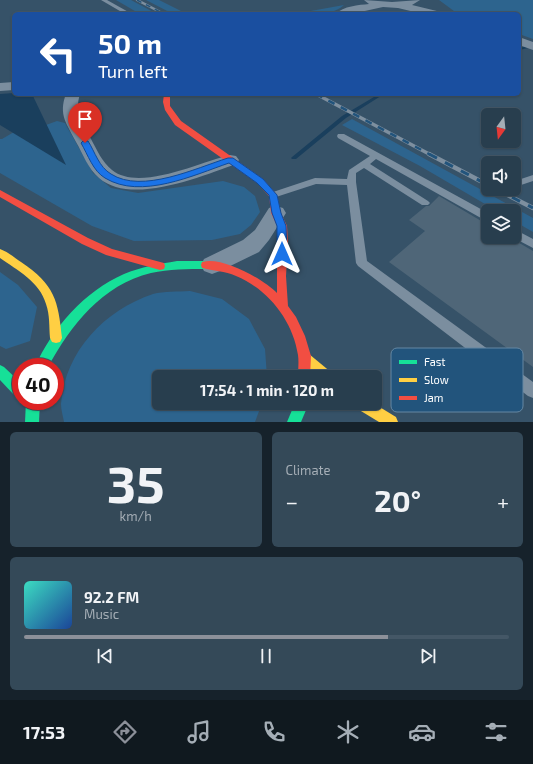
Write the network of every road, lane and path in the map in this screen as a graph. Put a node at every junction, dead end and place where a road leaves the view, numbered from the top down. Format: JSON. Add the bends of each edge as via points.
{"nodes":[{"id":1,"x":103,"y":0,"type":"edge"},
{"id":2,"x":368,"y":0,"type":"edge"},
{"id":3,"x":415,"y":0,"type":"edge"},
{"id":4,"x":421,"y":0,"type":"edge"},
{"id":5,"x":385,"y":4,"type":"junction"},
{"id":6,"x":396,"y":5,"type":"junction"},
{"id":7,"x":355,"y":9,"type":"junction"},
{"id":8,"x":125,"y":12,"type":"edge"},
{"id":9,"x":347,"y":12,"type":"edge"},
{"id":10,"x":428,"y":12,"type":"edge"},
{"id":11,"x":441,"y":12,"type":"edge"},
{"id":12,"x":521,"y":42,"type":"edge"},
{"id":13,"x":532,"y":45,"type":"edge"},
{"id":14,"x":12,"y":86,"type":"edge"},
{"id":15,"x":0,"y":87,"type":"edge"},
{"id":16,"x":72,"y":96,"type":"edge"},
{"id":17,"x":165,"y":96,"type":"edge"},
{"id":18,"x":341,"y":136,"type":"dead end"},
{"id":19,"x":377,"y":155,"type":"junction"},
{"id":20,"x":230,"y":160,"type":"junction"},
{"id":21,"x":363,"y":164,"type":"junction"},
{"id":22,"x":533,"y":178,"type":"edge"},
{"id":23,"x":351,"y":182,"type":"junction"},
{"id":24,"x":521,"y":182,"type":"dead end"},
{"id":25,"x":0,"y":193,"type":"edge"},
{"id":26,"x":426,"y":203,"type":"dead end"},
{"id":27,"x":275,"y":204,"type":"junction"},
{"id":28,"x":481,"y":214,"type":"edge"},
{"id":29,"x":521,"y":237,"type":"edge"},
{"id":30,"x":533,"y":244,"type":"edge"},
{"id":31,"x":0,"y":254,"type":"edge"},
{"id":32,"x":212,"y":265,"type":"junction"},
{"id":33,"x":160,"y":266,"type":"junction"},
{"id":34,"x":283,"y":306,"type":"junction"},
{"id":35,"x":56,"y":338,"type":"junction"},
{"id":36,"x":476,"y":348,"type":"edge"},
{"id":37,"x":46,"y":358,"type":"edge"},
{"id":38,"x":305,"y":358,"type":"junction"},
{"id":39,"x":304,"y":370,"type":"edge"},
{"id":40,"x":320,"y":370,"type":"edge"},
{"id":41,"x":0,"y":372,"type":"edge"},
{"id":42,"x":12,"y":383,"type":"edge"},
{"id":43,"x":523,"y":384,"type":"edge"},
{"id":44,"x":533,"y":391,"type":"edge"},
{"id":45,"x":32,"y":410,"type":"edge"},
{"id":46,"x":299,"y":410,"type":"edge"},
{"id":47,"x":372,"y":410,"type":"edge"},
{"id":48,"x":32,"y":422,"type":"edge"},
{"id":49,"x":294,"y":422,"type":"edge"},
{"id":50,"x":391,"y":422,"type":"edge"}],
"edges":[{"from":1,"to":8,"type":"lane"},
{"from":2,"to":5,"type":"street"},
{"from":2,"to":7,"type":"street"},
{"from":3,"to":6,"type":"street"},
{"from":4,"to":11,"type":"street"},
{"from":5,"to":6,"type":"street"},
{"from":5,"to":7,"type":"street"},
{"from":6,"to":10,"type":"street"},
{"from":7,"to":9,"type":"street"},
{"from":12,"to":13,"type":"street"},
{"from":14,"to":15,"type":"street"},
{"from":16,"to":20,"type":"street","via":[[68,111],[98,166],[118,181],[150,183],[170,180]]},
{"from":17,"to":20,"type":"main road","via":[[164,100],[170,116]]},
{"from":18,"to":19,"type":"lane"},
{"from":19,"to":21,"type":"lane"},
{"from":19,"to":28,"type":"lane"},
{"from":20,"to":27,"type":"main road","via":[[260,181]]},
{"from":21,"to":23,"type":"lane","via":[[352,172]]},
{"from":21,"to":26,"type":"lane"},
{"from":22,"to":24,"type":"lane"},
{"from":23,"to":27,"type":"lane","via":[[315,181]]},
{"from":23,"to":36,"type":"lane","via":[[362,263]]},
{"from":25,"to":33,"type":"main road","via":[[109,252]]},
{"from":27,"to":32,"type":"street","via":[[262,235],[250,246]]},
{"from":27,"to":34,"type":"main road","via":[[282,226]]},
{"from":29,"to":30,"type":"lane"},
{"from":31,"to":35,"type":"main road","via":[[21,267],[43,286],[52,303]]},
{"from":32,"to":33,"type":"main road"},
{"from":32,"to":34,"type":"main road","via":[[239,272],[263,286]]},
{"from":33,"to":35,"type":"main road","via":[[136,273],[92,298],[72,316]]},
{"from":34,"to":38,"type":"main road","via":[[297,329]]},
{"from":35,"to":37,"type":"main road"},
{"from":38,"to":39,"type":"main road"},
{"from":38,"to":40,"type":"main road"},
{"from":41,"to":42,"type":"main road"},
{"from":43,"to":44,"type":"lane"},
{"from":45,"to":48,"type":"main road"},
{"from":46,"to":49,"type":"main road"},
{"from":47,"to":50,"type":"main road"}]}
